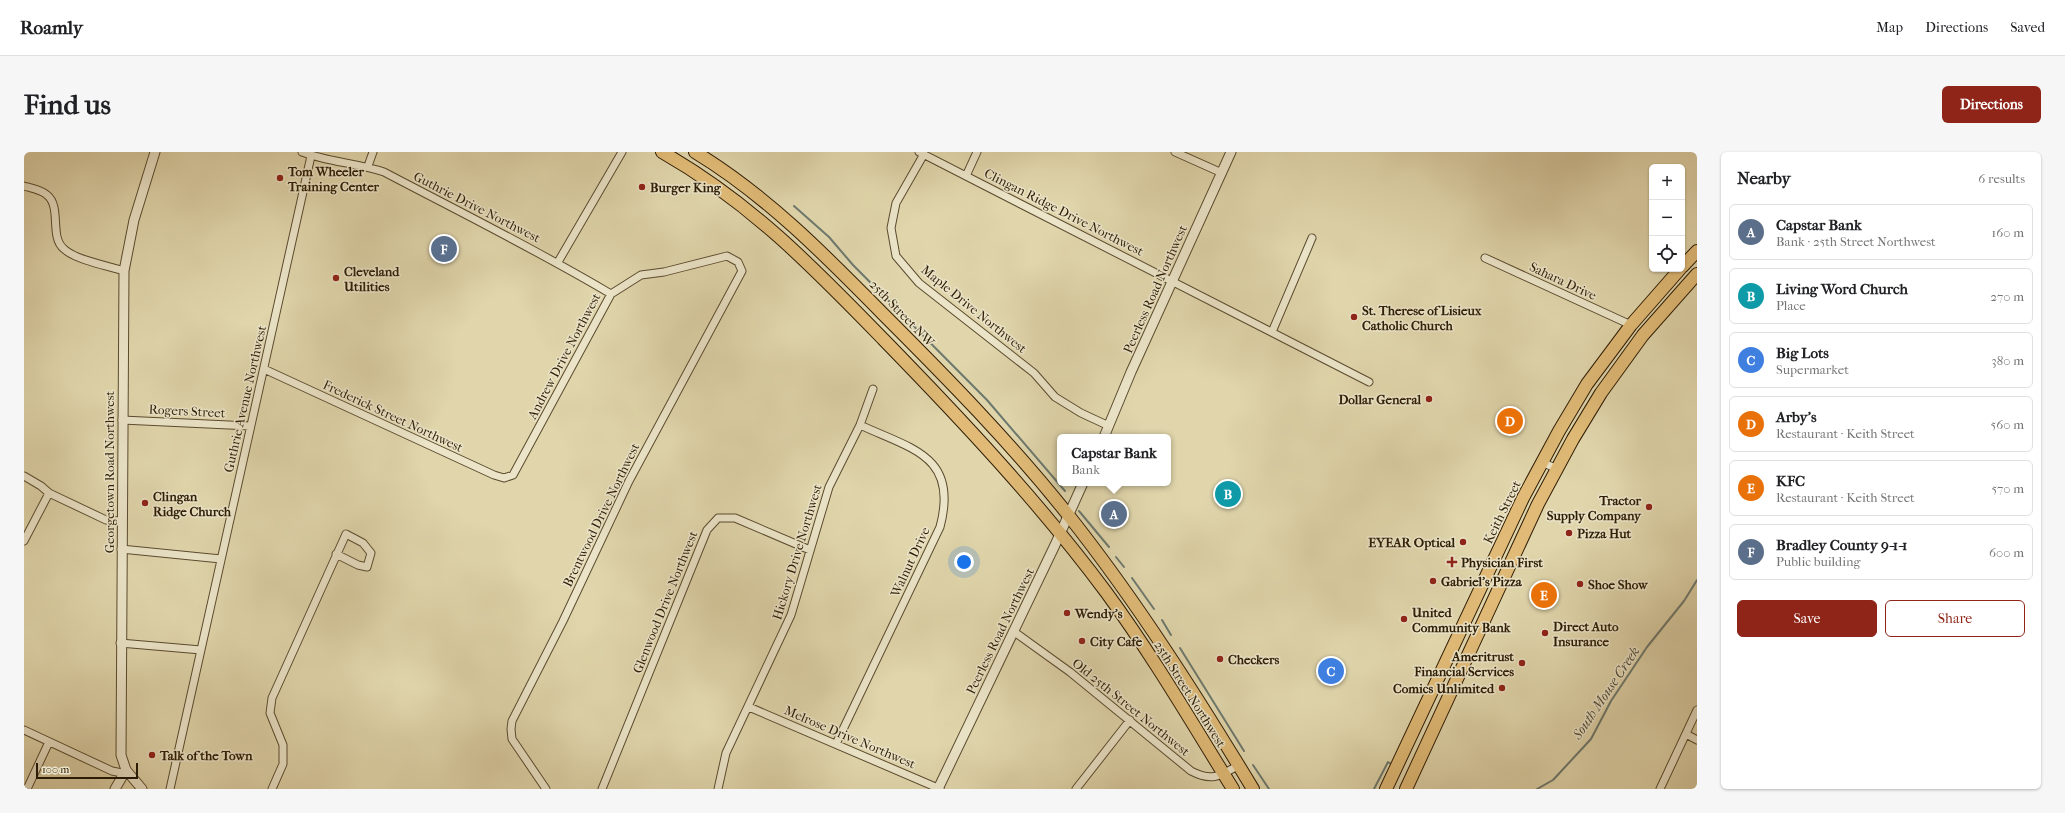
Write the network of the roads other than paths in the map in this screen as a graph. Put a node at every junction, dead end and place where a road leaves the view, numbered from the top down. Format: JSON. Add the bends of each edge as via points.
{"nodes":[{"id":1,"x":155,"y":152,"type":"edge"},
{"id":2,"x":302,"y":152,"type":"edge"},
{"id":3,"x":373,"y":152,"type":"edge"},
{"id":4,"x":622,"y":152,"type":"edge"},
{"id":5,"x":662,"y":152,"type":"edge"},
{"id":6,"x":695,"y":152,"type":"edge"},
{"id":7,"x":977,"y":152,"type":"edge"},
{"id":8,"x":1175,"y":152,"type":"edge"},
{"id":9,"x":1231,"y":152,"type":"edge"},
{"id":10,"x":921,"y":153,"type":"edge"},
{"id":11,"x":311,"y":156,"type":"junction"},
{"id":12,"x":368,"y":166,"type":"junction"},
{"id":13,"x":1222,"y":173,"type":"junction"},
{"id":14,"x":966,"y":176,"type":"junction"},
{"id":15,"x":24,"y":186,"type":"edge"},
{"id":16,"x":1312,"y":238,"type":"dead end"},
{"id":17,"x":1697,"y":251,"type":"edge"},
{"id":18,"x":728,"y":256,"type":"joint"},
{"id":19,"x":1485,"y":258,"type":"dead end"},
{"id":20,"x":558,"y":262,"type":"junction"},
{"id":21,"x":1685,"y":264,"type":"edge"},
{"id":22,"x":124,"y":271,"type":"junction"},
{"id":23,"x":1677,"y":272,"type":"edge"},
{"id":24,"x":1697,"y":274,"type":"edge"},
{"id":25,"x":1671,"y":279,"type":"junction"},
{"id":26,"x":1173,"y":281,"type":"junction"},
{"id":27,"x":1682,"y":290,"type":"junction"},
{"id":28,"x":611,"y":294,"type":"junction"},
{"id":29,"x":1641,"y":313,"type":"junction"},
{"id":30,"x":1631,"y":325,"type":"junction"},
{"id":31,"x":1272,"y":332,"type":"junction"},
{"id":32,"x":1620,"y":367,"type":"junction"},
{"id":33,"x":264,"y":369,"type":"junction"},
{"id":34,"x":1369,"y":382,"type":"dead end"},
{"id":35,"x":873,"y":389,"type":"dead end"},
{"id":36,"x":1572,"y":409,"type":"junction"},
{"id":37,"x":1591,"y":409,"type":"junction"},
{"id":38,"x":122,"y":420,"type":"junction"},
{"id":39,"x":1582,"y":424,"type":"junction"},
{"id":40,"x":860,"y":425,"type":"junction"},
{"id":41,"x":250,"y":426,"type":"junction"},
{"id":42,"x":1109,"y":426,"type":"junction"},
{"id":43,"x":1105,"y":434,"type":"edge"},
{"id":44,"x":1552,"y":445,"type":"junction"},
{"id":45,"x":1542,"y":462,"type":"junction"},
{"id":46,"x":1557,"y":469,"type":"junction"},
{"id":47,"x":513,"y":475,"type":"joint"},
{"id":48,"x":24,"y":476,"type":"edge"},
{"id":49,"x":1082,"y":486,"type":"edge"},
{"id":50,"x":48,"y":493,"type":"junction"},
{"id":51,"x":1522,"y":498,"type":"junction"},
{"id":52,"x":1069,"y":516,"type":"junction"},
{"id":53,"x":121,"y":521,"type":"junction"},
{"id":54,"x":1507,"y":533,"type":"junction"},
{"id":55,"x":1060,"y":534,"type":"junction"},
{"id":56,"x":24,"y":541,"type":"edge"},
{"id":57,"x":121,"y":549,"type":"junction"},
{"id":58,"x":810,"y":550,"type":"junction"},
{"id":59,"x":336,"y":554,"type":"junction"},
{"id":60,"x":222,"y":558,"type":"junction"},
{"id":61,"x":1494,"y":601,"type":"junction"},
{"id":62,"x":1013,"y":631,"type":"junction"},
{"id":63,"x":120,"y":643,"type":"junction"},
{"id":64,"x":202,"y":650,"type":"junction"},
{"id":65,"x":749,"y":707,"type":"junction"},
{"id":66,"x":1697,"y":710,"type":"edge"},
{"id":67,"x":1130,"y":720,"type":"junction"},
{"id":68,"x":24,"y":730,"type":"edge"},
{"id":69,"x":1686,"y":734,"type":"junction"},
{"id":70,"x":1697,"y":740,"type":"edge"},
{"id":71,"x":49,"y":742,"type":"junction"},
{"id":72,"x":836,"y":744,"type":"junction"},
{"id":73,"x":1239,"y":765,"type":"junction"},
{"id":74,"x":124,"y":771,"type":"junction"},
{"id":75,"x":1224,"y":774,"type":"junction"},
{"id":76,"x":27,"y":789,"type":"edge"},
{"id":77,"x":115,"y":789,"type":"edge"},
{"id":78,"x":142,"y":789,"type":"edge"},
{"id":79,"x":170,"y":789,"type":"edge"},
{"id":80,"x":272,"y":789,"type":"edge"},
{"id":81,"x":546,"y":789,"type":"edge"},
{"id":82,"x":602,"y":789,"type":"edge"},
{"id":83,"x":718,"y":789,"type":"edge"},
{"id":84,"x":939,"y":789,"type":"edge"},
{"id":85,"x":1076,"y":789,"type":"edge"},
{"id":86,"x":1233,"y":789,"type":"edge"},
{"id":87,"x":1253,"y":789,"type":"edge"},
{"id":88,"x":1386,"y":789,"type":"edge"},
{"id":89,"x":1406,"y":789,"type":"edge"},
{"id":90,"x":1660,"y":789,"type":"edge"}],
"edges":[{"from":1,"to":22,"type":"street","name":"Georgetown Road Northwest","via":[[134,220]]},
{"from":2,"to":11,"type":"street","name":"Guthrie Drive Northwest"},
{"from":3,"to":12,"type":"street"},
{"from":4,"to":20,"type":"street"},
{"from":5,"to":55,"type":"main road","name":"25th Street Northwest","via":[[731,196],[818,272],[938,395],[1048,517]]},
{"from":6,"to":52,"type":"main road","name":"25th Street NW","via":[[756,194],[833,263],[978,412]]},
{"from":7,"to":14,"type":"street"},
{"from":8,"to":13,"type":"street"},
{"from":9,"to":13,"type":"street","name":"Peerless Road Northwest"},
{"from":10,"to":14,"type":"street","name":"Clingan Ridge Drive Northwest"},
{"from":10,"to":42,"type":"street","name":"Maple Drive Northwest","via":[[896,203],[891,228],[896,256],[919,284],[1034,373],[1055,397]]},
{"from":11,"to":12,"type":"street","name":"Guthrie Drive Northwest"},
{"from":11,"to":33,"type":"street","name":"Guthrie Avenue Northwest"},
{"from":12,"to":20,"type":"street","name":"Guthrie Drive Northwest"},
{"from":13,"to":26,"type":"street","name":"Peerless Road Northwest"},
{"from":14,"to":26,"type":"street","name":"Clingan Ridge Drive Northwest"},
{"from":15,"to":22,"type":"street","via":[[47,195],[53,204],[63,249],[73,255]]},
{"from":16,"to":31,"type":"street"},
{"from":17,"to":21,"type":"main road","name":"Keith Street"},
{"from":18,"to":28,"type":"street","name":"Andrew Drive Northwest","via":[[641,275]]},
{"from":18,"to":81,"type":"street","name":"Brentwood Drive Northwest","via":[[738,262],[742,271],[629,481],[564,621],[512,721],[512,739]]},
{"from":19,"to":30,"type":"street","name":"Sahara Drive"},
{"from":20,"to":28,"type":"street","name":"Guthrie Drive Northwest"},
{"from":22,"to":38,"type":"street","name":"Georgetown Road Northwest"},
{"from":23,"to":25,"type":"main road","name":"Keith Street"},
{"from":24,"to":27,"type":"main road"},
{"from":25,"to":27,"type":"street"},
{"from":25,"to":29,"type":"main road","name":"Keith Street"},
{"from":26,"to":31,"type":"street","name":"Clingan Ridge Drive Northwest"},
{"from":26,"to":42,"type":"street","name":"Peerless Road Northwest"},
{"from":27,"to":32,"type":"main road","via":[[1643,335]]},
{"from":28,"to":47,"type":"street","name":"Andrew Drive Northwest"},
{"from":29,"to":30,"type":"main road","name":"Keith Street"},
{"from":29,"to":32,"type":"main road","via":[[1616,356]]},
{"from":30,"to":36,"type":"main road","name":"Keith Street","via":[[1587,384]]},
{"from":31,"to":34,"type":"street","name":"Clingan Ridge Drive Northwest"},
{"from":32,"to":37,"type":"main road"},
{"from":33,"to":41,"type":"street","name":"Guthrie Avenue Northwest"},
{"from":33,"to":47,"type":"street","name":"Frederick Street Northwest","via":[[494,475],[504,478]]},
{"from":35,"to":40,"type":"street","name":"Hickory Drive Northwest"},
{"from":36,"to":37,"type":"main road"},
{"from":36,"to":44,"type":"main road","name":"Keith Street"},
{"from":37,"to":39,"type":"main road"},
{"from":38,"to":41,"type":"street","name":"Rogers Street"},
{"from":38,"to":53,"type":"street","name":"Georgetown Road Northwest"},
{"from":39,"to":44,"type":"main road","via":[[1575,424]]},
{"from":39,"to":46,"type":"main road"},
{"from":40,"to":58,"type":"street","name":"Hickory Drive Northwest","via":[[829,487]]},
{"from":40,"to":72,"type":"street","name":"Walnut Drive","via":[[922,454],[934,464],[946,492],[945,510],[940,527]]},
{"from":41,"to":60,"type":"street","name":"Guthrie Avenue Northwest"},
{"from":42,"to":43,"type":"street","name":"Peerless Road Northwest"},
{"from":44,"to":45,"type":"main road","name":"Keith Street"},
{"from":45,"to":46,"type":"street"},
{"from":45,"to":51,"type":"main road","name":"Keith Street"},
{"from":46,"to":51,"type":"main road","via":[[1547,476],[1537,493]]},
{"from":46,"to":61,"type":"main road","via":[[1538,504]]},
{"from":48,"to":50,"type":"street"},
{"from":49,"to":52,"type":"street","name":"Peerless Road Northwest"},
{"from":50,"to":53,"type":"street","via":[[106,520]]},
{"from":50,"to":56,"type":"street"},
{"from":51,"to":54,"type":"main road","name":"Keith Street"},
{"from":52,"to":55,"type":"street","name":"Peerless Road Northwest"},
{"from":52,"to":73,"type":"main road","name":"25th Street Northwest","via":[[1165,648]]},
{"from":53,"to":57,"type":"street","name":"Georgetown Road Northwest"},
{"from":54,"to":61,"type":"main road","via":[[1512,540],[1512,549],[1503,567]]},
{"from":54,"to":88,"type":"main road","name":"Keith Street"},
{"from":55,"to":62,"type":"street","name":"Peerless Road Northwest"},
{"from":55,"to":75,"type":"main road","name":"25th Street Northwest","via":[[1106,591],[1141,642]]},
{"from":57,"to":60,"type":"street"},
{"from":57,"to":63,"type":"street","name":"Georgetown Road Northwest"},
{"from":58,"to":65,"type":"street","name":"Hickory Drive Northwest","via":[[791,615]]},
{"from":58,"to":82,"type":"street","name":"Glenwood Drive Northwest","via":[[735,518],[718,518],[707,530]]},
{"from":59,"to":59,"type":"street","via":[[346,534],[363,543],[371,553],[367,567]]},
{"from":59,"to":80,"type":"street","via":[[272,698],[270,714],[283,745],[283,764]]},
{"from":60,"to":64,"type":"street","name":"Guthrie Avenue Northwest"},
{"from":61,"to":89,"type":"main road"},
{"from":62,"to":67,"type":"street","name":"Old 25th Street Northwest"},
{"from":62,"to":84,"type":"street","name":"Peerless Road Northwest"},
{"from":63,"to":64,"type":"street"},
{"from":63,"to":74,"type":"street","name":"Georgetown Road Northwest","via":[[121,755]]},
{"from":64,"to":79,"type":"street","name":"Guthrie Avenue Northwest"},
{"from":65,"to":72,"type":"street","name":"Melrose Drive Northwest"},
{"from":65,"to":83,"type":"street","name":"Hickory Drive Northwest","via":[[726,753]]},
{"from":66,"to":69,"type":"street"},
{"from":67,"to":75,"type":"street","name":"Old 25th Street Northwest","via":[[1199,776],[1212,778]]},
{"from":67,"to":85,"type":"street"},
{"from":68,"to":71,"type":"street"},
{"from":69,"to":70,"type":"street"},
{"from":69,"to":90,"type":"street"},
{"from":71,"to":74,"type":"street","via":[[112,771]]},
{"from":71,"to":76,"type":"street"},
{"from":72,"to":84,"type":"street","name":"Melrose Drive Northwest"},
{"from":73,"to":75,"type":"street","name":"Old 25th Street Northwest"},
{"from":73,"to":87,"type":"main road","name":"25th Street Northwest"},
{"from":74,"to":77,"type":"street"},
{"from":74,"to":78,"type":"street","name":"Georgetown Road Northwest"},
{"from":75,"to":86,"type":"main road","name":"25th Street Northwest"}]}
